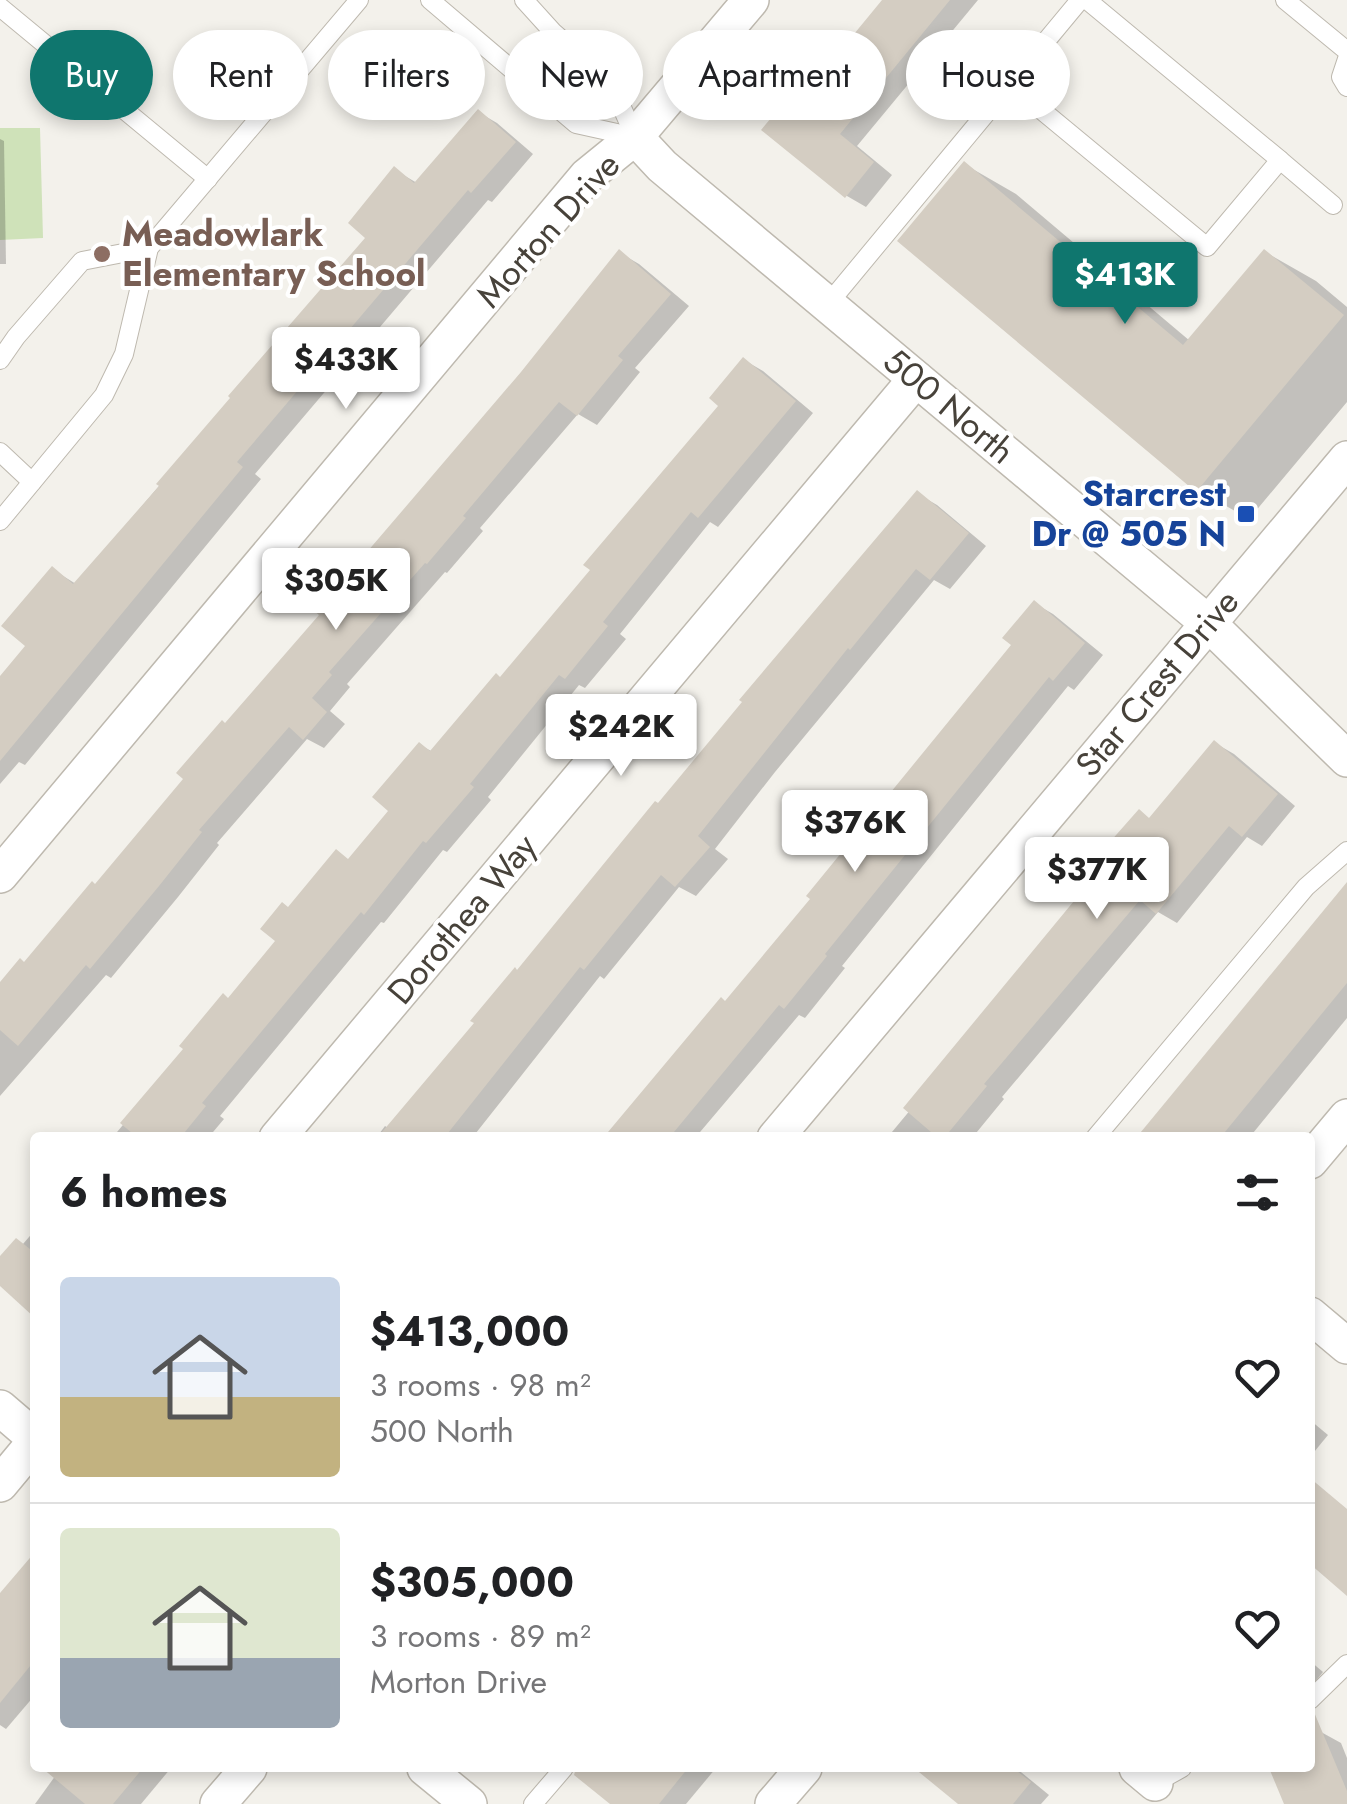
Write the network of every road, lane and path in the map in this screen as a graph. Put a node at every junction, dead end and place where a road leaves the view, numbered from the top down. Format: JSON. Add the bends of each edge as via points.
{"nodes":[{"id":1,"x":359,"y":0,"type":"edge"},
{"id":2,"x":430,"y":0,"type":"edge"},
{"id":3,"x":524,"y":0,"type":"edge"},
{"id":4,"x":751,"y":0,"type":"edge"},
{"id":5,"x":1084,"y":0,"type":"edge"},
{"id":6,"x":1285,"y":0,"type":"edge"},
{"id":7,"x":0,"y":7,"type":"edge"},
{"id":8,"x":1058,"y":30,"type":"edge"},
{"id":9,"x":1347,"y":51,"type":"edge"},
{"id":10,"x":1347,"y":59,"type":"edge"},
{"id":11,"x":1347,"y":88,"type":"edge"},
{"id":12,"x":980,"y":120,"type":"edge"},
{"id":13,"x":1053,"y":120,"type":"edge"},
{"id":14,"x":635,"y":137,"type":"junction"},
{"id":15,"x":1280,"y":160,"type":"junction"},
{"id":16,"x":208,"y":178,"type":"junction"},
{"id":17,"x":1333,"y":205,"type":"dead end"},
{"id":18,"x":149,"y":248,"type":"junction"},
{"id":19,"x":828,"y":304,"type":"junction"},
{"id":20,"x":0,"y":360,"type":"edge"},
{"id":21,"x":916,"y":378,"type":"junction"},
{"id":22,"x":0,"y":452,"type":"edge"},
{"id":23,"x":1347,"y":459,"type":"edge"},
{"id":24,"x":32,"y":482,"type":"junction"},
{"id":25,"x":0,"y":520,"type":"edge"},
{"id":26,"x":1208,"y":623,"type":"junction"},
{"id":27,"x":1347,"y":759,"type":"edge"},
{"id":28,"x":1347,"y":851,"type":"edge"},
{"id":29,"x":0,"y":875,"type":"edge"},
{"id":30,"x":1347,"y":1116,"type":"edge"},
{"id":31,"x":283,"y":1132,"type":"edge"},
{"id":32,"x":780,"y":1132,"type":"edge"},
{"id":33,"x":1100,"y":1132,"type":"edge"},
{"id":34,"x":1315,"y":1155,"type":"edge"},
{"id":35,"x":1315,"y":1319,"type":"edge"},
{"id":36,"x":1347,"y":1346,"type":"edge"},
{"id":37,"x":0,"y":1408,"type":"edge"},
{"id":38,"x":30,"y":1435,"type":"edge"},
{"id":39,"x":30,"y":1446,"type":"edge"},
{"id":40,"x":0,"y":1484,"type":"edge"},
{"id":41,"x":1347,"y":1664,"type":"edge"},
{"id":42,"x":1315,"y":1695,"type":"edge"},
{"id":43,"x":246,"y":1772,"type":"edge"},
{"id":44,"x":430,"y":1772,"type":"edge"},
{"id":45,"x":561,"y":1772,"type":"edge"},
{"id":46,"x":801,"y":1772,"type":"edge"},
{"id":47,"x":218,"y":1804,"type":"edge"},
{"id":48,"x":468,"y":1804,"type":"edge"},
{"id":49,"x":533,"y":1804,"type":"edge"},
{"id":50,"x":773,"y":1804,"type":"edge"}],
"edges":[{"from":1,"to":16,"type":"lane"},
{"from":2,"to":14,"type":"lane","via":[[576,124]]},
{"from":3,"to":14,"type":"lane","via":[[610,83]]},
{"from":4,"to":14,"type":"street","name":"Morton Drive"},
{"from":5,"to":8,"type":"lane"},
{"from":5,"to":15,"type":"lane"},
{"from":6,"to":9,"type":"lane"},
{"from":7,"to":16,"type":"lane"},
{"from":10,"to":11,"type":"lane","via":[[1341,76]]},
{"from":12,"to":19,"type":"lane"},
{"from":13,"to":15,"type":"lane","via":[[1207,248]]},
{"from":14,"to":19,"type":"street","name":"500 North"},
{"from":14,"to":29,"type":"street","name":"Morton Drive","via":[[587,176]]},
{"from":15,"to":17,"type":"lane"},
{"from":16,"to":18,"type":"lane"},
{"from":18,"to":20,"type":"lane","via":[[82,260]]},
{"from":18,"to":24,"type":"lane","via":[[124,354],[104,395]]},
{"from":19,"to":21,"type":"street","name":"500 North"},
{"from":21,"to":26,"type":"street","name":"500 North"},
{"from":21,"to":31,"type":"street","name":"Dorothea Way"},
{"from":22,"to":24,"type":"lane"},
{"from":23,"to":26,"type":"street","name":"Star Crest Drive"},
{"from":24,"to":25,"type":"lane"},
{"from":26,"to":27,"type":"street","name":"500 North"},
{"from":26,"to":32,"type":"street","name":"Star Crest Drive"},
{"from":28,"to":33,"type":"lane","via":[[1306,887]]},
{"from":30,"to":34,"type":"street"},
{"from":35,"to":36,"type":"street"},
{"from":37,"to":38,"type":"street"},
{"from":39,"to":40,"type":"street"},
{"from":41,"to":42,"type":"lane"},
{"from":43,"to":47,"type":"street"},
{"from":44,"to":48,"type":"street"},
{"from":45,"to":49,"type":"lane"},
{"from":46,"to":50,"type":"street"}]}
